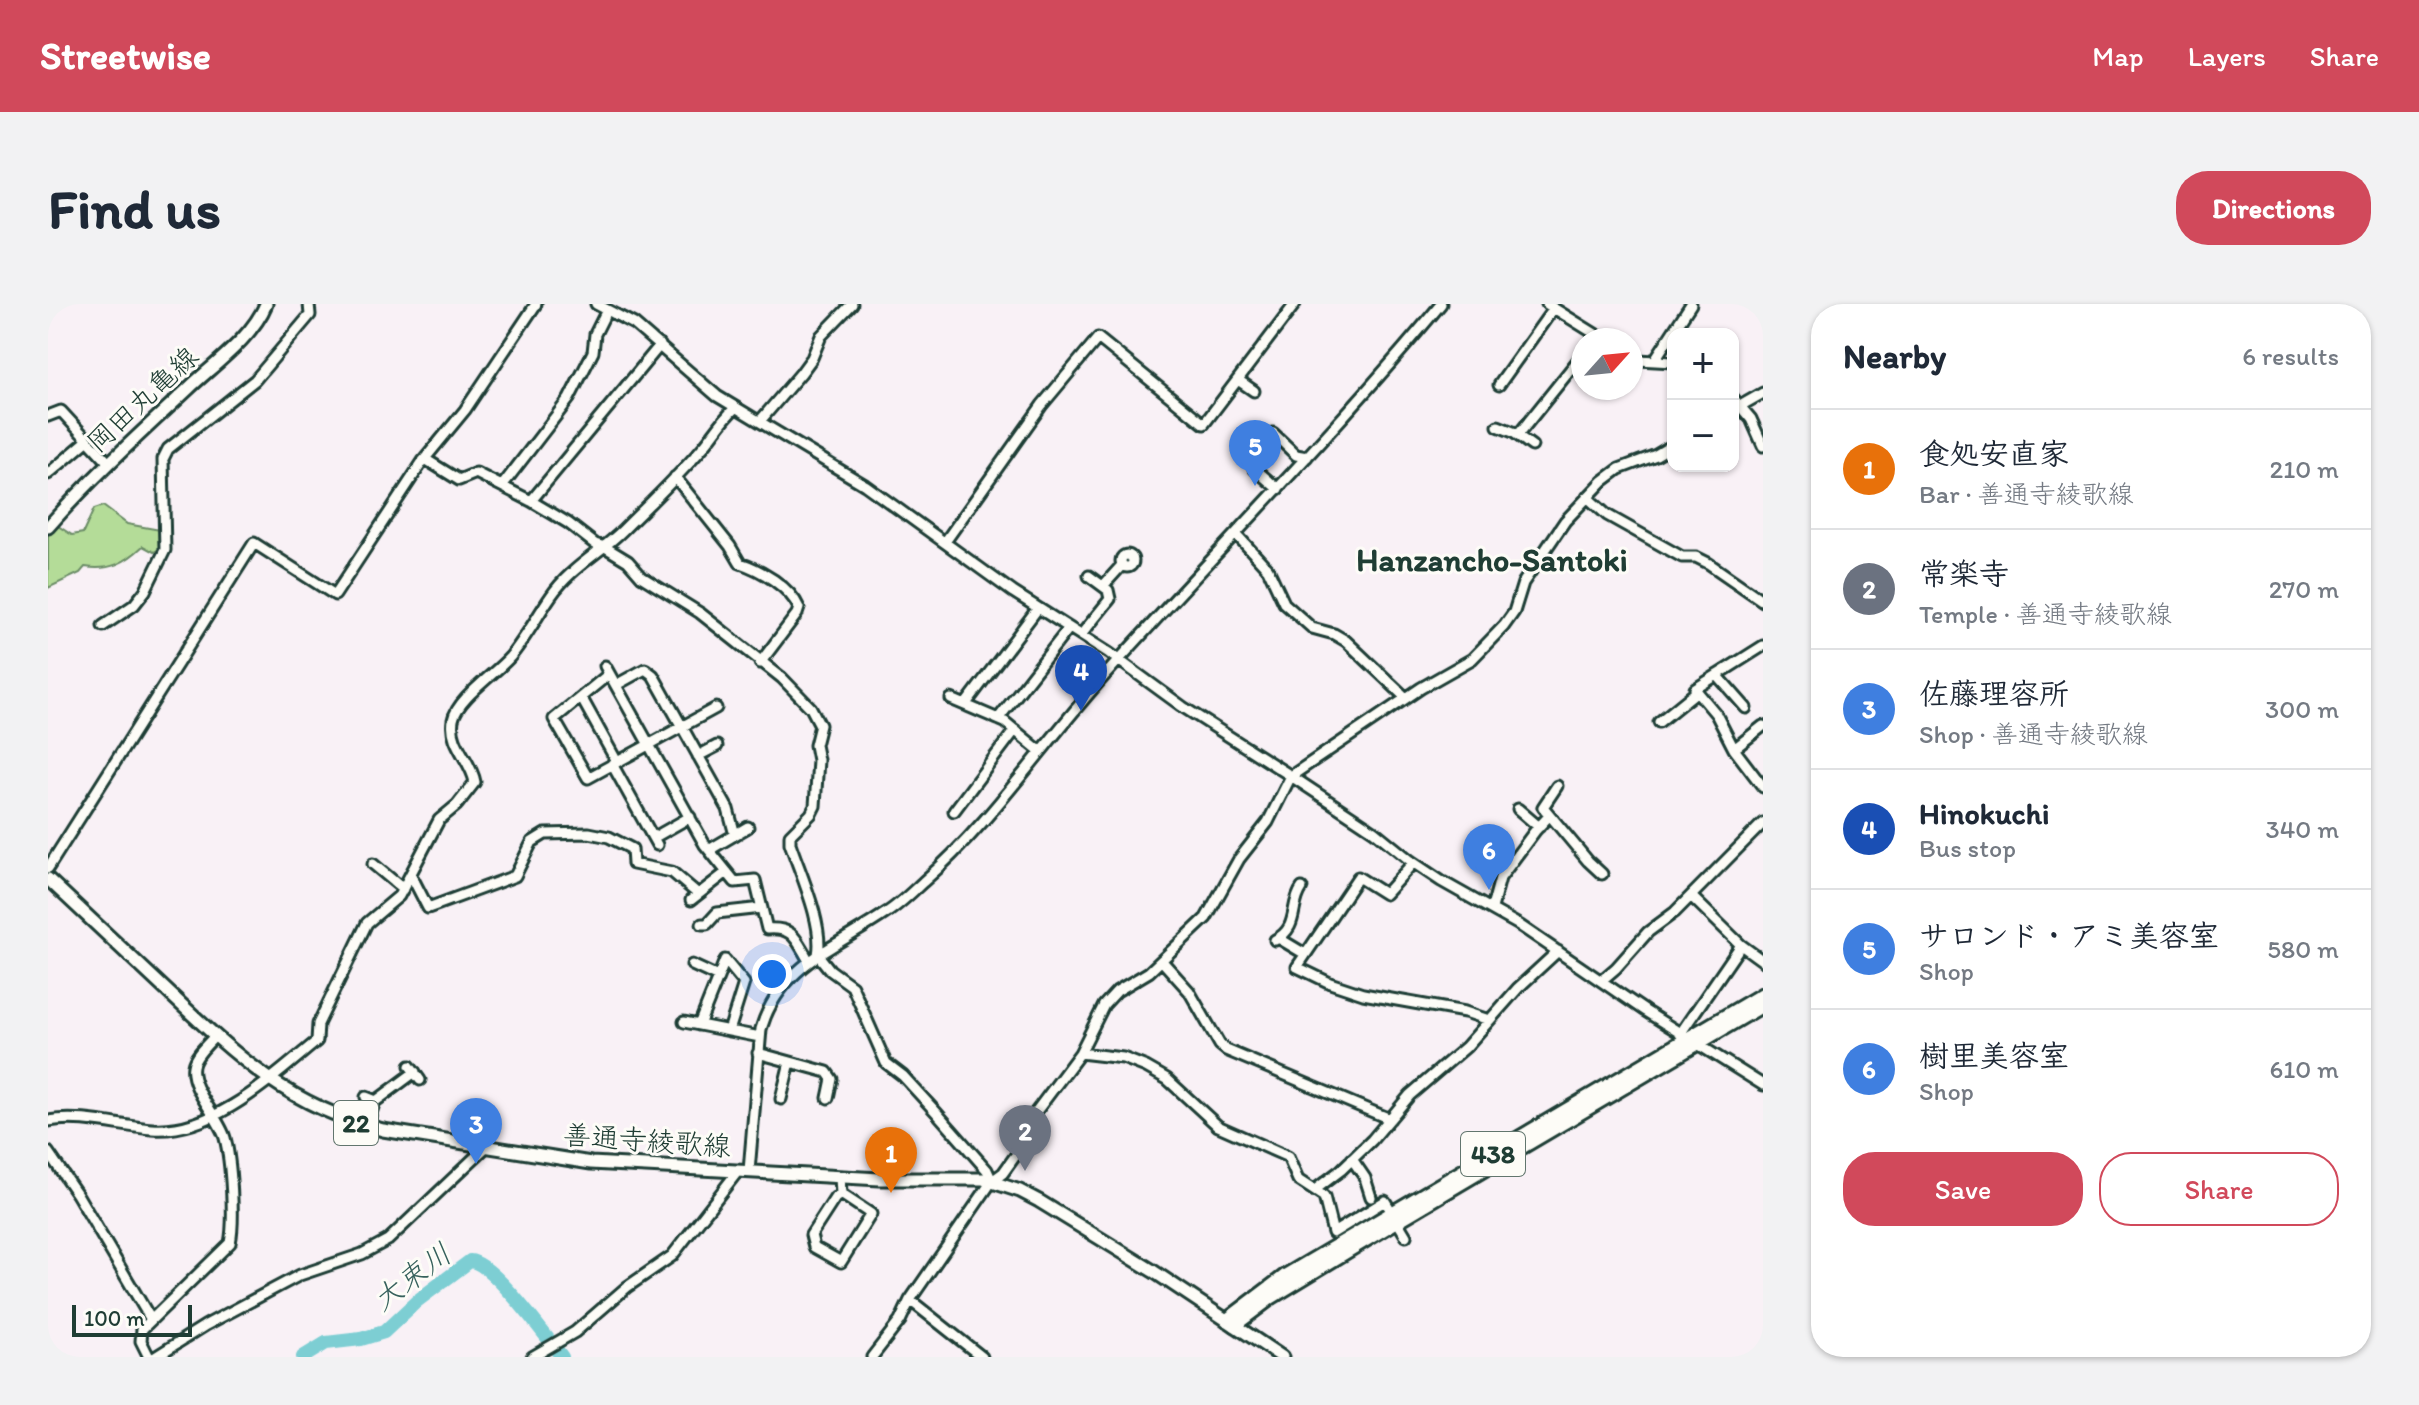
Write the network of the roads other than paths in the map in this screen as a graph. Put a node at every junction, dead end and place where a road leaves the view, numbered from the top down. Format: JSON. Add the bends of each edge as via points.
{"nodes":[{"id":1,"x":266,"y":304,"type":"edge"},
{"id":2,"x":309,"y":304,"type":"edge"},
{"id":3,"x":536,"y":304,"type":"edge"},
{"id":4,"x":596,"y":304,"type":"edge"},
{"id":5,"x":852,"y":304,"type":"edge"},
{"id":6,"x":1295,"y":304,"type":"edge"},
{"id":7,"x":1441,"y":304,"type":"edge"},
{"id":8,"x":1691,"y":304,"type":"edge"},
{"id":9,"x":1550,"y":306,"type":"edge"},
{"id":10,"x":607,"y":310,"type":"junction"},
{"id":11,"x":1583,"y":328,"type":"edge"},
{"id":12,"x":660,"y":345,"type":"junction"},
{"id":13,"x":1643,"y":360,"type":"edge"},
{"id":14,"x":1654,"y":361,"type":"junction"},
{"id":15,"x":1667,"y":362,"type":"edge"},
{"id":16,"x":1571,"y":369,"type":"edge"},
{"id":17,"x":1238,"y":380,"type":"junction"},
{"id":18,"x":1499,"y":385,"type":"dead end"},
{"id":19,"x":1254,"y":391,"type":"dead end"},
{"id":20,"x":1763,"y":393,"type":"edge"},
{"id":21,"x":1739,"y":403,"type":"edge"},
{"id":22,"x":735,"y":408,"type":"junction"},
{"id":23,"x":1739,"y":408,"type":"edge"},
{"id":24,"x":48,"y":416,"type":"edge"},
{"id":25,"x":760,"y":421,"type":"junction"},
{"id":26,"x":1498,"y":426,"type":"dead end"},
{"id":27,"x":1273,"y":433,"type":"dead end"},
{"id":28,"x":1518,"y":435,"type":"junction"},
{"id":29,"x":88,"y":440,"type":"junction"},
{"id":30,"x":1532,"y":446,"type":"dead end"},
{"id":31,"x":1763,"y":446,"type":"edge"},
{"id":32,"x":1667,"y":449,"type":"edge"},
{"id":33,"x":1307,"y":457,"type":"junction"},
{"id":34,"x":425,"y":459,"type":"junction"},
{"id":35,"x":109,"y":463,"type":"junction"},
{"id":36,"x":1254,"y":468,"type":"dead end"},
{"id":37,"x":48,"y":474,"type":"edge"},
{"id":38,"x":675,"y":477,"type":"junction"},
{"id":39,"x":502,"y":486,"type":"junction"},
{"id":40,"x":1278,"y":489,"type":"junction"},
{"id":41,"x":1587,"y":497,"type":"junction"},
{"id":42,"x":531,"y":501,"type":"junction"},
{"id":43,"x":48,"y":527,"type":"edge"},
{"id":44,"x":1236,"y":534,"type":"junction"},
{"id":45,"x":945,"y":542,"type":"junction"},
{"id":46,"x":605,"y":547,"type":"junction"},
{"id":47,"x":1122,"y":565,"type":"dead end"},
{"id":48,"x":1089,"y":576,"type":"dead end"},
{"id":49,"x":1103,"y":586,"type":"junction"},
{"id":50,"x":1763,"y":601,"type":"edge"},
{"id":51,"x":1038,"y":608,"type":"junction"},
{"id":52,"x":103,"y":626,"type":"dead end"},
{"id":53,"x":1069,"y":628,"type":"junction"},
{"id":54,"x":1081,"y":635,"type":"junction"},
{"id":55,"x":1763,"y":646,"type":"edge"},
{"id":56,"x":1119,"y":660,"type":"junction"},
{"id":57,"x":760,"y":663,"type":"junction"},
{"id":58,"x":1717,"y":675,"type":"junction"},
{"id":59,"x":616,"y":685,"type":"junction"},
{"id":60,"x":1696,"y":692,"type":"junction"},
{"id":61,"x":581,"y":697,"type":"junction"},
{"id":62,"x":1406,"y":698,"type":"junction"},
{"id":63,"x":951,"y":699,"type":"dead end"},
{"id":64,"x":965,"y":705,"type":"junction"},
{"id":65,"x":716,"y":708,"type":"dead end"},
{"id":66,"x":1746,"y":708,"type":"dead end"},
{"id":67,"x":998,"y":719,"type":"junction"},
{"id":68,"x":1659,"y":722,"type":"dead end"},
{"id":69,"x":1763,"y":726,"type":"edge"},
{"id":70,"x":682,"y":727,"type":"junction"},
{"id":71,"x":1015,"y":730,"type":"junction"},
{"id":72,"x":649,"y":744,"type":"junction"},
{"id":73,"x":717,"y":746,"type":"dead end"},
{"id":74,"x":1734,"y":749,"type":"junction"},
{"id":75,"x":1040,"y":751,"type":"junction"},
{"id":76,"x":698,"y":756,"type":"junction"},
{"id":77,"x":614,"y":763,"type":"junction"},
{"id":78,"x":1291,"y":776,"type":"junction"},
{"id":79,"x":1762,"y":783,"type":"edge"},
{"id":80,"x":1557,"y":786,"type":"dead end"},
{"id":81,"x":1518,"y":809,"type":"dead end"},
{"id":82,"x":954,"y":811,"type":"dead end"},
{"id":83,"x":1549,"y":816,"type":"junction"},
{"id":84,"x":690,"y":817,"type":"junction"},
{"id":85,"x":1763,"y":823,"type":"edge"},
{"id":86,"x":748,"y":827,"type":"dead end"},
{"id":87,"x":1539,"y":827,"type":"junction"},
{"id":88,"x":735,"y":835,"type":"junction"},
{"id":89,"x":709,"y":850,"type":"junction"},
{"id":90,"x":1413,"y":863,"type":"junction"},
{"id":91,"x":373,"y":864,"type":"dead end"},
{"id":92,"x":48,"y":868,"type":"edge"},
{"id":93,"x":727,"y":872,"type":"junction"},
{"id":94,"x":1602,"y":874,"type":"dead end"},
{"id":95,"x":411,"y":875,"type":"junction"},
{"id":96,"x":48,"y":879,"type":"edge"},
{"id":97,"x":1302,"y":888,"type":"dead end"},
{"id":98,"x":403,"y":889,"type":"junction"},
{"id":99,"x":1691,"y":896,"type":"junction"},
{"id":100,"x":762,"y":908,"type":"junction"},
{"id":101,"x":1492,"y":908,"type":"junction"},
{"id":102,"x":702,"y":924,"type":"dead end"},
{"id":103,"x":1741,"y":945,"type":"junction"},
{"id":104,"x":1558,"y":951,"type":"junction"},
{"id":105,"x":1305,"y":954,"type":"junction"},
{"id":106,"x":814,"y":958,"type":"junction"},
{"id":107,"x":1162,"y":961,"type":"junction"},
{"id":108,"x":1763,"y":961,"type":"edge"},
{"id":109,"x":692,"y":965,"type":"dead end"},
{"id":110,"x":718,"y":977,"type":"junction"},
{"id":111,"x":1602,"y":980,"type":"junction"},
{"id":112,"x":1763,"y":994,"type":"edge"},
{"id":113,"x":1763,"y":1005,"type":"edge"},
{"id":114,"x":1489,"y":1020,"type":"junction"},
{"id":115,"x":684,"y":1022,"type":"dead end"},
{"id":116,"x":699,"y":1025,"type":"junction"},
{"id":117,"x":729,"y":1031,"type":"junction"},
{"id":118,"x":215,"y":1036,"type":"junction"},
{"id":119,"x":760,"y":1037,"type":"junction"},
{"id":120,"x":1688,"y":1039,"type":"junction"},
{"id":121,"x":758,"y":1053,"type":"junction"},
{"id":122,"x":1080,"y":1053,"type":"junction"},
{"id":123,"x":790,"y":1062,"type":"junction"},
{"id":124,"x":415,"y":1073,"type":"dead end"},
{"id":125,"x":270,"y":1080,"type":"junction"},
{"id":126,"x":1763,"y":1085,"type":"edge"},
{"id":127,"x":828,"y":1098,"type":"dead end"},
{"id":128,"x":781,"y":1099,"type":"dead end"},
{"id":129,"x":213,"y":1116,"type":"junction"},
{"id":130,"x":1390,"y":1119,"type":"junction"},
{"id":131,"x":48,"y":1121,"type":"edge"},
{"id":132,"x":367,"y":1126,"type":"junction"},
{"id":133,"x":487,"y":1146,"type":"junction"},
{"id":134,"x":48,"y":1152,"type":"edge"},
{"id":135,"x":1352,"y":1159,"type":"junction"},
{"id":136,"x":744,"y":1171,"type":"junction"},
{"id":137,"x":840,"y":1177,"type":"junction"},
{"id":138,"x":992,"y":1181,"type":"junction"},
{"id":139,"x":1316,"y":1189,"type":"junction"},
{"id":140,"x":841,"y":1194,"type":"junction"},
{"id":141,"x":1371,"y":1197,"type":"dead end"},
{"id":142,"x":1395,"y":1217,"type":"junction"},
{"id":143,"x":1406,"y":1236,"type":"dead end"},
{"id":144,"x":910,"y":1300,"type":"junction"},
{"id":145,"x":150,"y":1318,"type":"junction"},
{"id":146,"x":1231,"y":1322,"type":"junction"},
{"id":147,"x":149,"y":1357,"type":"edge"},
{"id":148,"x":155,"y":1357,"type":"edge"},
{"id":149,"x":532,"y":1357,"type":"edge"},
{"id":150,"x":872,"y":1357,"type":"edge"},
{"id":151,"x":982,"y":1357,"type":"edge"},
{"id":152,"x":1282,"y":1357,"type":"edge"}],
"edges":[{"from":1,"to":35,"type":"main road","name":"岡田丸亀線","via":[[238,342]]},
{"from":2,"to":52,"type":"street","via":[[310,315],[261,373],[168,449],[163,459],[165,550],[134,605]]},
{"from":3,"to":34,"type":"street"},
{"from":4,"to":10,"type":"street"},
{"from":5,"to":25,"type":"street","via":[[821,336],[812,358]]},
{"from":6,"to":17,"type":"street"},
{"from":7,"to":33,"type":"street"},
{"from":8,"to":14,"type":"street"},
{"from":9,"to":11,"type":"street"},
{"from":9,"to":18,"type":"street"},
{"from":10,"to":12,"type":"street"},
{"from":10,"to":39,"type":"street","via":[[583,376]]},
{"from":12,"to":22,"type":"street"},
{"from":12,"to":42,"type":"street"},
{"from":13,"to":14,"type":"street"},
{"from":14,"to":15,"type":"street"},
{"from":16,"to":28,"type":"street"},
{"from":17,"to":19,"type":"street"},
{"from":17,"to":45,"type":"street","via":[[1204,424],[1098,338],[1042,405]]},
{"from":20,"to":21,"type":"street"},
{"from":22,"to":25,"type":"street"},
{"from":22,"to":38,"type":"street"},
{"from":23,"to":31,"type":"street","via":[[1751,419]]},
{"from":24,"to":29,"type":"street","via":[[61,411]]},
{"from":25,"to":45,"type":"street"},
{"from":26,"to":28,"type":"street"},
{"from":27,"to":33,"type":"street","via":[[1296,455]]},
{"from":28,"to":30,"type":"street"},
{"from":29,"to":35,"type":"street"},
{"from":29,"to":37,"type":"street"},
{"from":32,"to":41,"type":"street","via":[[1619,469]]},
{"from":33,"to":40,"type":"street"},
{"from":34,"to":39,"type":"street","via":[[452,478],[476,473]]},
{"from":34,"to":92,"type":"street","via":[[335,595],[254,543]]},
{"from":35,"to":43,"type":"main road","name":"岡田丸亀線"},
{"from":36,"to":40,"type":"street"},
{"from":38,"to":46,"type":"street"},
{"from":38,"to":57,"type":"street","via":[[740,563],[795,599],[797,614]]},
{"from":39,"to":42,"type":"street"},
{"from":40,"to":44,"type":"street"},
{"from":41,"to":50,"type":"street","via":[[1607,515],[1682,557],[1708,563]]},
{"from":41,"to":62,"type":"street","via":[[1540,556],[1504,626],[1472,659]]},
{"from":42,"to":46,"type":"street"},
{"from":44,"to":56,"type":"street"},
{"from":44,"to":62,"type":"street","via":[[1268,569],[1284,603],[1312,628],[1346,641]]},
{"from":45,"to":51,"type":"street"},
{"from":46,"to":57,"type":"street","via":[[700,613]]},
{"from":46,"to":95,"type":"street","via":[[566,579],[510,656],[459,706],[453,736],[475,782],[439,820]]},
{"from":47,"to":49,"type":"street"},
{"from":48,"to":49,"type":"street"},
{"from":49,"to":54,"type":"street","via":[[1110,599]]},
{"from":51,"to":53,"type":"street"},
{"from":51,"to":64,"type":"street"},
{"from":53,"to":54,"type":"street"},
{"from":53,"to":67,"type":"street"},
{"from":54,"to":56,"type":"street"},
{"from":55,"to":58,"type":"street"},
{"from":56,"to":75,"type":"street"},
{"from":56,"to":78,"type":"street"},
{"from":57,"to":106,"type":"street","via":[[802,697],[820,725],[815,806],[790,835],[812,911],[819,947]]},
{"from":58,"to":60,"type":"street"},
{"from":58,"to":66,"type":"street"},
{"from":59,"to":61,"type":"street","via":[[607,670]]},
{"from":59,"to":70,"type":"street","via":[[645,669]]},
{"from":59,"to":72,"type":"street"},
{"from":60,"to":68,"type":"street"},
{"from":60,"to":74,"type":"street","via":[[1716,714]]},
{"from":61,"to":77,"type":"street"},
{"from":61,"to":77,"type":"street","via":[[554,719],[588,778]]},
{"from":62,"to":78,"type":"street"},
{"from":63,"to":64,"type":"street"},
{"from":64,"to":67,"type":"street"},
{"from":65,"to":70,"type":"street"},
{"from":67,"to":71,"type":"street"},
{"from":69,"to":74,"type":"street"},
{"from":70,"to":72,"type":"street"},
{"from":70,"to":76,"type":"street"},
{"from":71,"to":75,"type":"street"},
{"from":71,"to":82,"type":"street"},
{"from":72,"to":77,"type":"street"},
{"from":72,"to":84,"type":"street"},
{"from":73,"to":76,"type":"street"},
{"from":74,"to":79,"type":"street"},
{"from":75,"to":106,"type":"street","via":[[951,858],[888,912]]},
{"from":76,"to":88,"type":"street","via":[[728,809]]},
{"from":77,"to":84,"type":"street","via":[[655,841]]},
{"from":78,"to":90,"type":"street"},
{"from":78,"to":107,"type":"street","via":[[1215,905]]},
{"from":80,"to":83,"type":"street","via":[[1543,807]]},
{"from":81,"to":87,"type":"street"},
{"from":83,"to":87,"type":"street"},
{"from":83,"to":94,"type":"street"},
{"from":84,"to":89,"type":"street"},
{"from":85,"to":99,"type":"street"},
{"from":86,"to":88,"type":"street"},
{"from":87,"to":101,"type":"street","via":[[1500,878]]},
{"from":88,"to":89,"type":"street"},
{"from":89,"to":93,"type":"street"},
{"from":90,"to":101,"type":"street"},
{"from":90,"to":105,"type":"street","via":[[1385,894],[1358,877]]},
{"from":91,"to":98,"type":"street"},
{"from":93,"to":95,"type":"street","via":[[695,897],[672,872],[633,864],[632,849],[609,837],[562,828],[532,842],[515,876],[469,889],[429,911]]},
{"from":93,"to":100,"type":"street","via":[[735,882],[755,880]]},
{"from":95,"to":98,"type":"street"},
{"from":96,"to":118,"type":"main road","name":"善通寺綾歌線","number":"22"},
{"from":97,"to":105,"type":"street","via":[[1295,918],[1277,940]]},
{"from":98,"to":125,"type":"street","via":[[358,938],[318,1024],[317,1041]]},
{"from":99,"to":103,"type":"street"},
{"from":99,"to":111,"type":"street"},
{"from":100,"to":102,"type":"street","via":[[717,913]]},
{"from":100,"to":106,"type":"street","via":[[767,929],[791,932]]},
{"from":101,"to":104,"type":"street"},
{"from":103,"to":108,"type":"street"},
{"from":103,"to":120,"type":"street"},
{"from":104,"to":111,"type":"street"},
{"from":104,"to":114,"type":"street"},
{"from":105,"to":114,"type":"street","via":[[1297,967],[1330,983]]},
{"from":106,"to":119,"type":"street","via":[[773,997]]},
{"from":106,"to":138,"type":"street","via":[[852,986],[886,1063],[936,1112]]},
{"from":107,"to":122,"type":"street","via":[[1110,996]]},
{"from":107,"to":130,"type":"street","via":[[1189,991],[1226,1050]]},
{"from":109,"to":110,"type":"street"},
{"from":110,"to":116,"type":"street"},
{"from":110,"to":117,"type":"street","via":[[725,960],[744,983]]},
{"from":111,"to":120,"type":"street"},
{"from":112,"to":120,"type":"highway","number":"438"},
{"from":113,"to":120,"type":"highway","number":"438"},
{"from":114,"to":130,"type":"street"},
{"from":115,"to":116,"type":"street"},
{"from":116,"to":117,"type":"street"},
{"from":117,"to":119,"type":"street"},
{"from":118,"to":125,"type":"main road","name":"善通寺綾歌線","number":"22"},
{"from":118,"to":129,"type":"street","via":[[192,1068]]},
{"from":119,"to":121,"type":"street"},
{"from":120,"to":126,"type":"street"},
{"from":120,"to":142,"type":"highway","number":"438"},
{"from":121,"to":123,"type":"street"},
{"from":121,"to":136,"type":"street"},
{"from":122,"to":138,"type":"street","via":[[1029,1121],[1018,1152]]},
{"from":122,"to":139,"type":"street","via":[[1123,1058],[1167,1079],[1218,1126],[1288,1157],[1298,1180]]},
{"from":123,"to":127,"type":"street","via":[[827,1072],[832,1079]]},
{"from":123,"to":128,"type":"street"},
{"from":124,"to":132,"type":"street","via":[[370,1099]]},
{"from":125,"to":129,"type":"street"},
{"from":125,"to":132,"type":"main road","name":"善通寺綾歌線","number":"22","via":[[325,1111]]},
{"from":129,"to":131,"type":"street","via":[[172,1129]]},
{"from":129,"to":145,"type":"street","via":[[225,1137],[233,1211],[230,1243]]},
{"from":130,"to":135,"type":"street"},
{"from":132,"to":133,"type":"main road","name":"善通寺綾歌線","number":"22"},
{"from":133,"to":136,"type":"main road","name":"善通寺綾歌線","number":"22","via":[[591,1163]]},
{"from":133,"to":148,"type":"street","via":[[388,1240],[300,1275]]},
{"from":134,"to":145,"type":"street"},
{"from":135,"to":139,"type":"street"},
{"from":135,"to":141,"type":"street"},
{"from":136,"to":137,"type":"main road","name":"善通寺綾歌線","number":"22"},
{"from":136,"to":149,"type":"street","via":[[672,1256],[575,1332]]},
{"from":137,"to":138,"type":"main road","name":"善通寺綾歌線","number":"22"},
{"from":137,"to":140,"type":"street"},
{"from":138,"to":144,"type":"street"},
{"from":138,"to":146,"type":"main road","name":"善通寺綾歌線","number":"22","via":[[1039,1201]]},
{"from":139,"to":142,"type":"street","via":[[1324,1197],[1333,1233],[1385,1201]]},
{"from":140,"to":140,"type":"street","via":[[811,1235],[814,1247],[841,1262],[871,1214]]},
{"from":142,"to":143,"type":"street"},
{"from":142,"to":146,"type":"highway","number":"438","via":[[1285,1276]]},
{"from":144,"to":150,"type":"street"},
{"from":144,"to":151,"type":"street"},
{"from":145,"to":147,"type":"street","via":[[141,1341]]},
{"from":146,"to":152,"type":"main road","name":"善通寺綾歌線","number":"22"}]}
